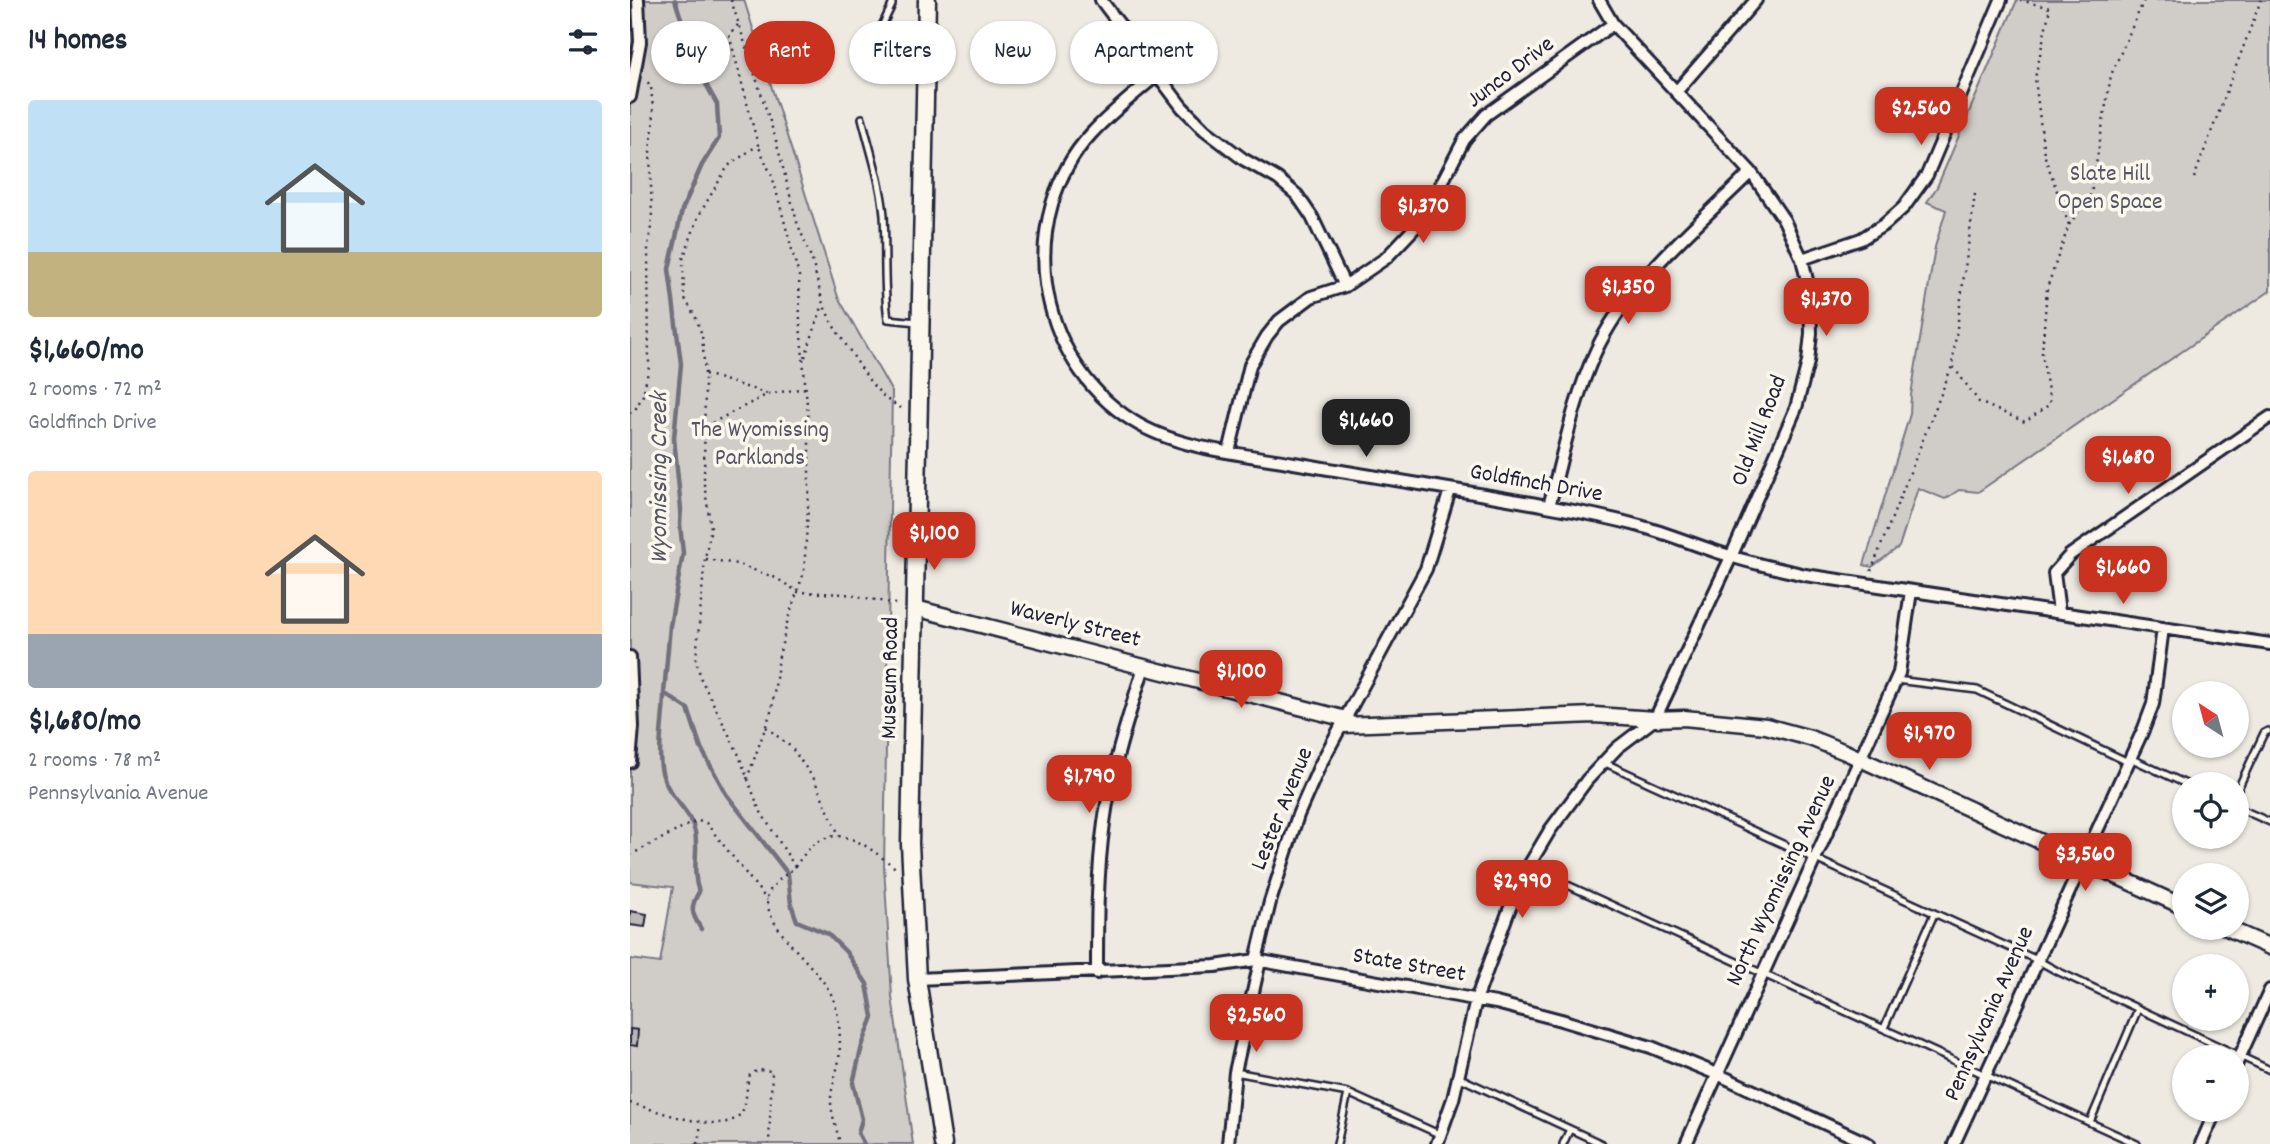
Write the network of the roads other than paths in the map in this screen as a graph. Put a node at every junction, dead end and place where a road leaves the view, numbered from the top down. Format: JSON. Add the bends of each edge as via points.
{"nodes":[{"id":1,"x":638,"y":0,"type":"edge"},
{"id":2,"x":892,"y":0,"type":"edge"},
{"id":3,"x":927,"y":0,"type":"edge"},
{"id":4,"x":1101,"y":0,"type":"edge"},
{"id":5,"x":1599,"y":0,"type":"edge"},
{"id":6,"x":1756,"y":0,"type":"edge"},
{"id":7,"x":2001,"y":0,"type":"edge"},
{"id":8,"x":884,"y":21,"type":"edge"},
{"id":9,"x":1116,"y":21,"type":"edge"},
{"id":10,"x":1613,"y":24,"type":"junction"},
{"id":11,"x":1147,"y":84,"type":"edge"},
{"id":12,"x":1165,"y":84,"type":"edge"},
{"id":13,"x":1676,"y":92,"type":"junction"},
{"id":14,"x":630,"y":97,"type":"edge"},
{"id":15,"x":862,"y":118,"type":"dead end"},
{"id":16,"x":1751,"y":172,"type":"junction"},
{"id":17,"x":1802,"y":259,"type":"junction"},
{"id":18,"x":1345,"y":286,"type":"junction"},
{"id":19,"x":920,"y":322,"type":"junction"},
{"id":20,"x":2270,"y":417,"type":"edge"},
{"id":21,"x":1229,"y":452,"type":"junction"},
{"id":22,"x":1450,"y":490,"type":"junction"},
{"id":23,"x":1549,"y":506,"type":"junction"},
{"id":24,"x":1731,"y":556,"type":"junction"},
{"id":25,"x":1912,"y":591,"type":"junction"},
{"id":26,"x":915,"y":608,"type":"junction"},
{"id":27,"x":2059,"y":612,"type":"junction"},
{"id":28,"x":2163,"y":628,"type":"junction"},
{"id":29,"x":2270,"y":644,"type":"edge"},
{"id":30,"x":630,"y":657,"type":"edge"},
{"id":31,"x":1144,"y":667,"type":"junction"},
{"id":32,"x":1896,"y":680,"type":"junction"},
{"id":33,"x":1655,"y":719,"type":"junction"},
{"id":34,"x":1345,"y":722,"type":"junction"},
{"id":35,"x":2268,"y":731,"type":"dead end"},
{"id":36,"x":1861,"y":759,"type":"junction"},
{"id":37,"x":2129,"y":760,"type":"junction"},
{"id":38,"x":630,"y":762,"type":"edge"},
{"id":39,"x":1603,"y":762,"type":"junction"},
{"id":40,"x":2246,"y":772,"type":"edge"},
{"id":41,"x":2172,"y":778,"type":"edge"},
{"id":42,"x":2249,"y":813,"type":"edge"},
{"id":43,"x":2270,"y":822,"type":"edge"},
{"id":44,"x":1815,"y":860,"type":"junction"},
{"id":45,"x":2082,"y":862,"type":"junction"},
{"id":46,"x":1528,"y":867,"type":"junction"},
{"id":47,"x":2172,"y":903,"type":"edge"},
{"id":48,"x":1934,"y":914,"type":"junction"},
{"id":49,"x":2249,"y":938,"type":"edge"},
{"id":50,"x":2270,"y":947,"type":"edge"},
{"id":51,"x":1258,"y":960,"type":"junction"},
{"id":52,"x":2037,"y":960,"type":"junction"},
{"id":53,"x":1097,"y":973,"type":"junction"},
{"id":54,"x":1763,"y":973,"type":"junction"},
{"id":55,"x":917,"y":979,"type":"junction"},
{"id":56,"x":2270,"y":990,"type":"edge"},
{"id":57,"x":1476,"y":1000,"type":"junction"},
{"id":58,"x":2138,"y":1009,"type":"junction"},
{"id":59,"x":1884,"y":1028,"type":"junction"},
{"id":60,"x":2207,"y":1045,"type":"edge"},
{"id":61,"x":2245,"y":1045,"type":"edge"},
{"id":62,"x":2249,"y":1064,"type":"edge"},
{"id":63,"x":2270,"y":1070,"type":"edge"},
{"id":64,"x":1235,"y":1072,"type":"junction"},
{"id":65,"x":1717,"y":1074,"type":"junction"},
{"id":66,"x":1986,"y":1074,"type":"junction"},
{"id":67,"x":1458,"y":1077,"type":"junction"},
{"id":68,"x":1348,"y":1093,"type":"junction"},
{"id":69,"x":2090,"y":1122,"type":"junction"},
{"id":70,"x":2211,"y":1122,"type":"edge"},
{"id":71,"x":1570,"y":1129,"type":"junction"},
{"id":72,"x":1439,"y":1139,"type":"edge"},
{"id":73,"x":943,"y":1144,"type":"edge"},
{"id":74,"x":1228,"y":1144,"type":"edge"},
{"id":75,"x":1337,"y":1144,"type":"edge"},
{"id":76,"x":1563,"y":1144,"type":"edge"},
{"id":77,"x":1602,"y":1144,"type":"edge"},
{"id":78,"x":1686,"y":1144,"type":"edge"},
{"id":79,"x":1869,"y":1144,"type":"edge"},
{"id":80,"x":1954,"y":1144,"type":"edge"},
{"id":81,"x":2137,"y":1144,"type":"edge"},
{"id":82,"x":2201,"y":1144,"type":"edge"}],
"edges":[{"from":1,"to":14,"type":"street","via":[[637,65]]},
{"from":2,"to":8,"type":"lane"},
{"from":3,"to":19,"type":"main road","name":"Museum Road"},
{"from":4,"to":9,"type":"street"},
{"from":5,"to":10,"type":"street","name":"Old Mill Road"},
{"from":6,"to":13,"type":"street"},
{"from":7,"to":17,"type":"street","via":[[1927,174],[1912,197],[1875,232]]},
{"from":10,"to":13,"type":"street","name":"Old Mill Road"},
{"from":10,"to":18,"type":"street","name":"Junco Drive","via":[[1486,115],[1464,140],[1413,233]]},
{"from":11,"to":21,"type":"street","name":"Goldfinch Drive","via":[[1091,134],[1064,173],[1047,219],[1048,296],[1066,349],[1107,401],[1165,437]]},
{"from":12,"to":18,"type":"street","via":[[1205,130],[1297,195]]},
{"from":13,"to":16,"type":"street","name":"Old Mill Road"},
{"from":15,"to":19,"type":"lane","via":[[884,212],[888,319]]},
{"from":16,"to":17,"type":"street","name":"Old Mill Road","via":[[1784,220]]},
{"from":16,"to":23,"type":"street","via":[[1651,272],[1606,331],[1582,384]]},
{"from":17,"to":24,"type":"street","name":"Old Mill Road","via":[[1810,293],[1808,362],[1796,408]]},
{"from":18,"to":21,"type":"street","name":"Junco Drive","via":[[1311,297],[1267,336],[1250,365]]},
{"from":19,"to":26,"type":"main road","name":"Museum Road"},
{"from":20,"to":27,"type":"street","via":[[2070,555],[2054,573]]},
{"from":21,"to":22,"type":"street","name":"Goldfinch Drive"},
{"from":22,"to":23,"type":"street","name":"Goldfinch Drive"},
{"from":22,"to":34,"type":"street","name":"Lester Avenue","via":[[1426,569]]},
{"from":23,"to":24,"type":"street","name":"Goldfinch Drive","via":[[1638,525]]},
{"from":24,"to":25,"type":"street","name":"Goldfinch Drive","via":[[1805,575]]},
{"from":24,"to":33,"type":"street","name":"Old Mill Road"},
{"from":25,"to":27,"type":"street","name":"Goldfinch Drive"},
{"from":25,"to":32,"type":"street","name":"North Wyomissing Avenue"},
{"from":26,"to":31,"type":"street","name":"Waverly Street"},
{"from":26,"to":55,"type":"main road","name":"Museum Road","via":[[912,882]]},
{"from":27,"to":28,"type":"street","name":"Goldfinch Drive"},
{"from":28,"to":29,"type":"street","name":"Goldfinch Drive"},
{"from":28,"to":37,"type":"street","name":"Pennsylvania Avenue","via":[[2153,704]]},
{"from":30,"to":38,"type":"street"},
{"from":31,"to":34,"type":"street","name":"Waverly Street"},
{"from":31,"to":53,"type":"street","via":[[1104,821]]},
{"from":32,"to":36,"type":"street","name":"North Wyomissing Avenue"},
{"from":32,"to":37,"type":"lane","via":[[1977,691]]},
{"from":33,"to":34,"type":"street","name":"Waverly Street","via":[[1594,715]]},
{"from":33,"to":36,"type":"street","name":"Waverly Street","via":[[1766,726]]},
{"from":33,"to":39,"type":"street"},
{"from":34,"to":51,"type":"street","name":"Lester Avenue","via":[[1294,825],[1273,890]]},
{"from":35,"to":40,"type":"lane"},
{"from":36,"to":44,"type":"street","name":"North Wyomissing Avenue"},
{"from":36,"to":45,"type":"street","name":"Waverly Street"},
{"from":37,"to":41,"type":"lane"},
{"from":37,"to":45,"type":"street","name":"Pennsylvania Avenue"},
{"from":39,"to":44,"type":"lane"},
{"from":39,"to":46,"type":"street","via":[[1567,804]]},
{"from":42,"to":43,"type":"lane"},
{"from":44,"to":48,"type":"lane"},
{"from":44,"to":54,"type":"street","name":"North Wyomissing Avenue"},
{"from":45,"to":47,"type":"street","name":"Waverly Street"},
{"from":45,"to":52,"type":"street","name":"Pennsylvania Avenue"},
{"from":46,"to":54,"type":"lane"},
{"from":46,"to":57,"type":"street"},
{"from":48,"to":52,"type":"lane"},
{"from":48,"to":59,"type":"lane"},
{"from":49,"to":50,"type":"street"},
{"from":51,"to":53,"type":"street","name":"State Street"},
{"from":51,"to":57,"type":"street","name":"State Street"},
{"from":51,"to":64,"type":"street","name":"Lester Avenue"},
{"from":52,"to":58,"type":"lane"},
{"from":52,"to":66,"type":"street","name":"Pennsylvania Avenue"},
{"from":53,"to":55,"type":"street","name":"State Street"},
{"from":54,"to":59,"type":"lane"},
{"from":54,"to":65,"type":"street","name":"North Wyomissing Avenue"},
{"from":55,"to":73,"type":"main road","name":"Museum Road"},
{"from":56,"to":61,"type":"street"},
{"from":57,"to":65,"type":"street","name":"State Street","via":[[1609,1033]]},
{"from":57,"to":67,"type":"street"},
{"from":58,"to":60,"type":"lane"},
{"from":58,"to":69,"type":"lane"},
{"from":59,"to":66,"type":"lane"},
{"from":62,"to":63,"type":"lane"},
{"from":64,"to":68,"type":"lane"},
{"from":64,"to":74,"type":"street","name":"Lester Avenue"},
{"from":65,"to":78,"type":"street","name":"North Wyomissing Avenue"},
{"from":65,"to":79,"type":"street","name":"State Street"},
{"from":66,"to":69,"type":"lane"},
{"from":66,"to":80,"type":"street","name":"Pennsylvania Avenue"},
{"from":67,"to":71,"type":"lane"},
{"from":67,"to":72,"type":"street"},
{"from":68,"to":72,"type":"lane"},
{"from":68,"to":75,"type":"lane"},
{"from":69,"to":81,"type":"lane"},
{"from":70,"to":82,"type":"street"},
{"from":71,"to":76,"type":"lane"},
{"from":71,"to":77,"type":"lane"}]}
